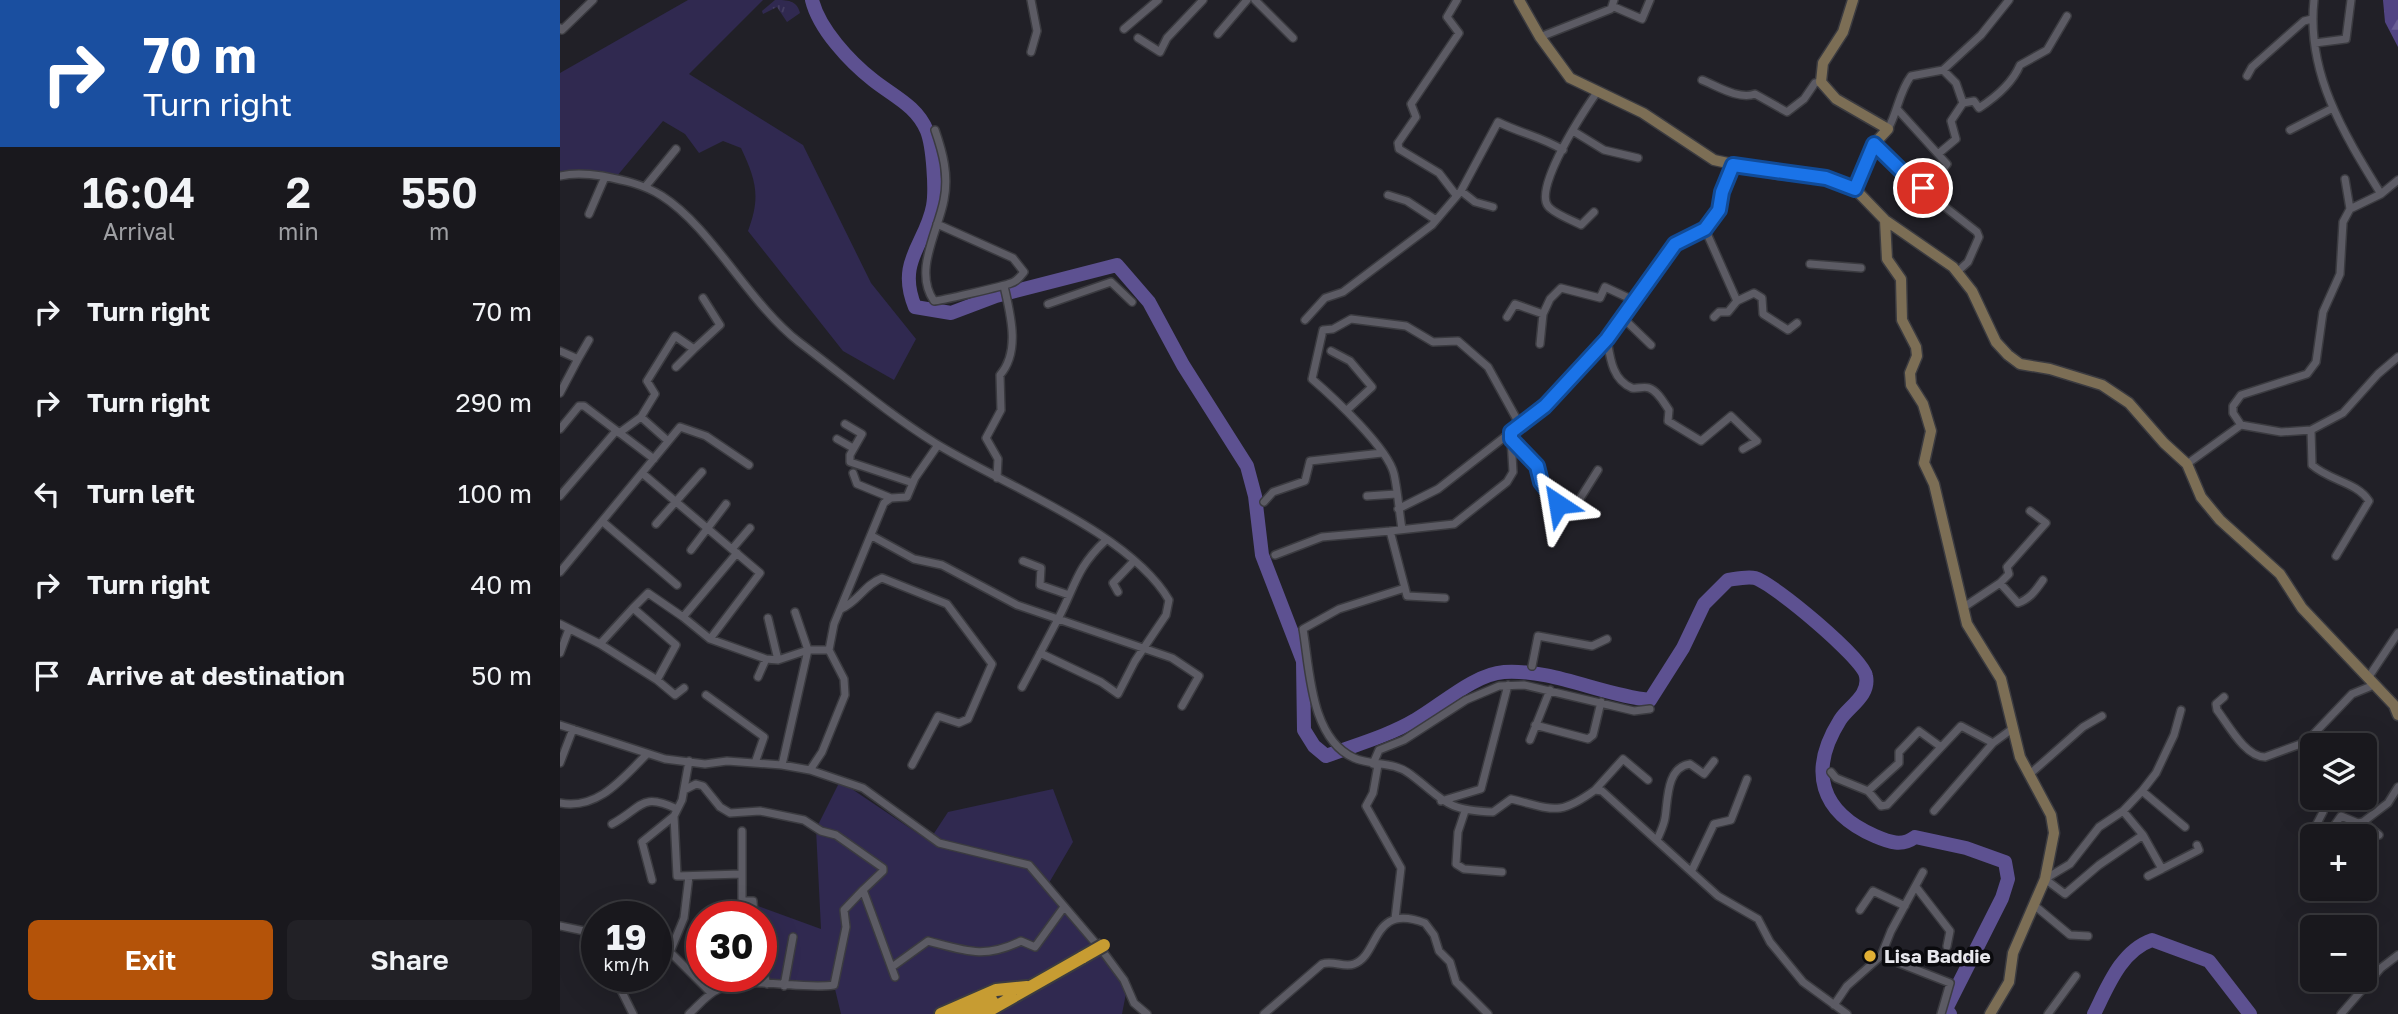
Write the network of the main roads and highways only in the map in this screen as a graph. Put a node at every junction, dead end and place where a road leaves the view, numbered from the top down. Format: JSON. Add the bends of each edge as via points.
{"nodes":[{"id":1,"x":1104,"y":945,"type":"dead end"},
{"id":2,"x":1028,"y":987,"type":"junction"},
{"id":3,"x":941,"y":1014,"type":"edge"},
{"id":4,"x":962,"y":1014,"type":"edge"},
{"id":5,"x":984,"y":1014,"type":"edge"}],
"edges":[{"from":1,"to":2,"type":"highway","bridge":true},
{"from":2,"to":3,"type":"highway","via":[[996,990]]},
{"from":2,"to":4,"type":"highway"},
{"from":2,"to":5,"type":"highway"}]}
